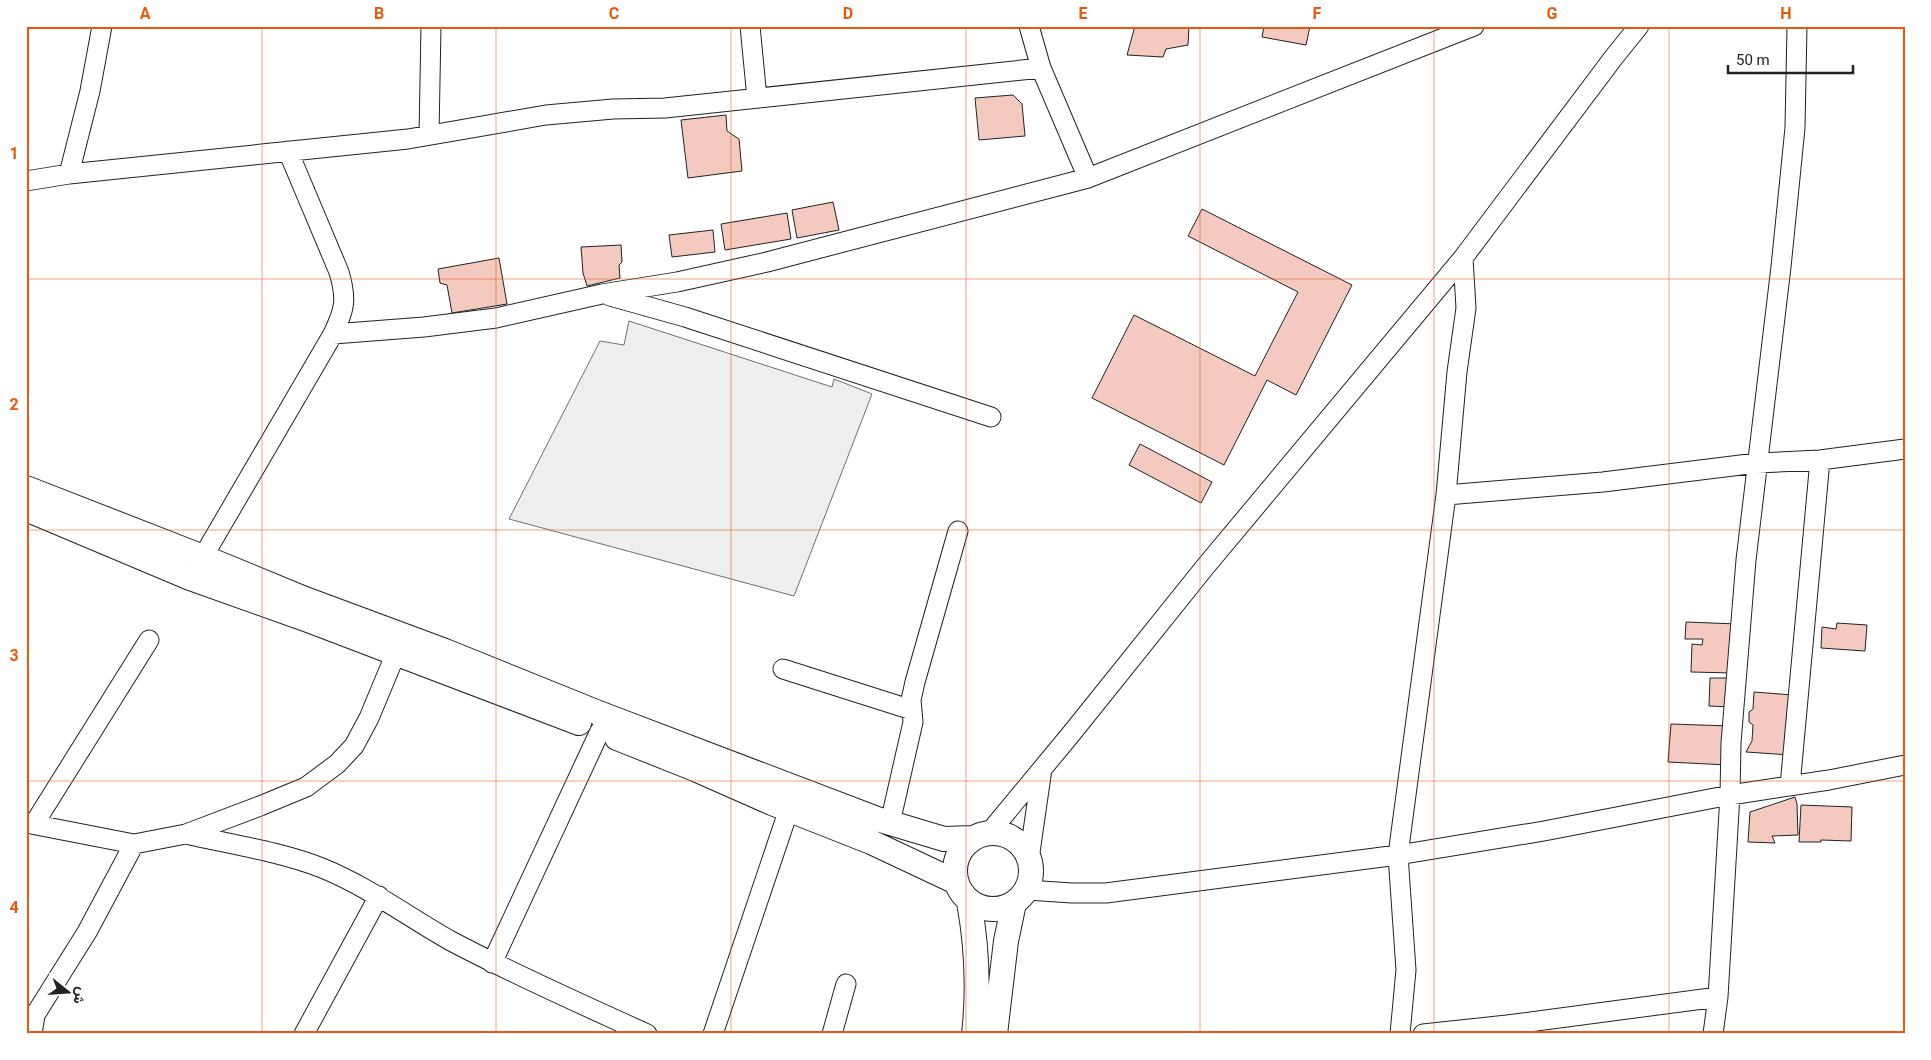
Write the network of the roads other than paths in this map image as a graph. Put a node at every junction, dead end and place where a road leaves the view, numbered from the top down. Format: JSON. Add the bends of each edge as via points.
{"nodes":[{"id":1,"x":102,"y":26,"type":"edge"},
{"id":2,"x":431,"y":26,"type":"edge"},
{"id":3,"x":750,"y":26,"type":"edge"},
{"id":4,"x":1029,"y":26,"type":"edge"},
{"id":5,"x":1474,"y":26,"type":"edge"},
{"id":6,"x":1639,"y":26,"type":"edge"},
{"id":7,"x":1798,"y":26,"type":"edge"},
{"id":8,"x":1041,"y":68,"type":"junction"},
{"id":9,"x":757,"y":98,"type":"junction"},
{"id":10,"x":429,"y":135,"type":"junction"},
{"id":11,"x":288,"y":151,"type":"junction"},
{"id":12,"x":69,"y":174,"type":"junction"},
{"id":13,"x":1088,"y":178,"type":"junction"},
{"id":14,"x":26,"y":181,"type":"edge"},
{"id":15,"x":1463,"y":258,"type":"junction"},
{"id":16,"x":602,"y":294,"type":"junction"},
{"id":17,"x":333,"y":334,"type":"junction"},
{"id":18,"x":991,"y":417,"type":"dead end"},
{"id":19,"x":1905,"y":449,"type":"edge"},
{"id":20,"x":1820,"y":460,"type":"junction"},
{"id":21,"x":1757,"y":463,"type":"junction"},
{"id":22,"x":26,"y":488,"type":"edge"},
{"id":23,"x":1446,"y":495,"type":"junction"},
{"id":24,"x":26,"y":509,"type":"edge"},
{"id":25,"x":958,"y":531,"type":"dead end"},
{"id":26,"x":203,"y":557,"type":"junction"},
{"id":27,"x":190,"y":578,"type":"junction"},
{"id":28,"x":148,"y":640,"type":"dead end"},
{"id":29,"x":400,"y":645,"type":"junction"},
{"id":30,"x":783,"y":669,"type":"dead end"},
{"id":31,"x":912,"y":710,"type":"junction"},
{"id":32,"x":600,"y":731,"type":"junction"},
{"id":33,"x":1905,"y":765,"type":"edge"},
{"id":34,"x":1042,"y":769,"type":"junction"},
{"id":35,"x":1790,"y":786,"type":"junction"},
{"id":36,"x":1730,"y":794,"type":"junction"},
{"id":37,"x":789,"y":809,"type":"junction"},
{"id":38,"x":30,"y":823,"type":"edge"},
{"id":39,"x":890,"y":823,"type":"junction"},
{"id":40,"x":186,"y":834,"type":"junction"},
{"id":41,"x":981,"y":836,"type":"junction"},
{"id":42,"x":134,"y":844,"type":"junction"},
{"id":43,"x":1398,"y":855,"type":"junction"},
{"id":44,"x":1029,"y":859,"type":"junction"},
{"id":45,"x":956,"y":882,"type":"junction"},
{"id":46,"x":379,"y":896,"type":"junction"},
{"id":47,"x":1020,"y":896,"type":"junction"},
{"id":48,"x":969,"y":902,"type":"junction"},
{"id":49,"x":492,"y":963,"type":"junction"},
{"id":50,"x":846,"y":984,"type":"dead end"},
{"id":51,"x":1718,"y":997,"type":"junction"},
{"id":52,"x":32,"y":1034,"type":"edge"},
{"id":53,"x":304,"y":1034,"type":"edge"},
{"id":54,"x":647,"y":1034,"type":"edge"},
{"id":55,"x":713,"y":1034,"type":"edge"},
{"id":56,"x":832,"y":1034,"type":"edge"},
{"id":57,"x":974,"y":1034,"type":"edge"},
{"id":58,"x":995,"y":1034,"type":"edge"},
{"id":59,"x":1400,"y":1034,"type":"edge"},
{"id":60,"x":1423,"y":1034,"type":"edge"},
{"id":61,"x":1713,"y":1034,"type":"edge"}],
"edges":[{"from":1,"to":12,"type":"street"},
{"from":2,"to":10,"type":"street"},
{"from":3,"to":9,"type":"street"},
{"from":4,"to":8,"type":"street"},
{"from":5,"to":13,"type":"street"},
{"from":6,"to":15,"type":"street"},
{"from":7,"to":21,"type":"street","via":[[1795,128]]},
{"from":8,"to":9,"type":"street"},
{"from":8,"to":13,"type":"street"},
{"from":9,"to":10,"type":"street","via":[[665,108],[546,115]]},
{"from":10,"to":11,"type":"street"},
{"from":11,"to":12,"type":"street"},
{"from":11,"to":17,"type":"street","via":[[344,288],[343,312]]},
{"from":12,"to":14,"type":"street"},
{"from":13,"to":16,"type":"street","via":[[767,262]]},
{"from":15,"to":23,"type":"street","via":[[1466,308]]},
{"from":15,"to":34,"type":"street","via":[[1205,567]]},
{"from":16,"to":17,"type":"street","via":[[496,318],[424,328]]},
{"from":16,"to":18,"type":"street","via":[[685,317]]},
{"from":17,"to":26,"type":"street"},
{"from":19,"to":20,"type":"street"},
{"from":20,"to":21,"type":"street"},
{"from":20,"to":35,"type":"street"},
{"from":21,"to":23,"type":"street","via":[[1603,482]]},
{"from":21,"to":36,"type":"street","via":[[1731,743]]},
{"from":22,"to":26,"type":"main road"},
{"from":23,"to":43,"type":"street"},
{"from":24,"to":27,"type":"main road"},
{"from":25,"to":31,"type":"street","via":[[915,682]]},
{"from":26,"to":27,"type":"street"},
{"from":26,"to":29,"type":"main road","via":[[305,599]]},
{"from":27,"to":29,"type":"main road"},
{"from":28,"to":38,"type":"street"},
{"from":29,"to":32,"type":"main road"},
{"from":29,"to":39,"type":"main road","via":[[596,712]]},
{"from":29,"to":40,"type":"street","via":[[369,718],[354,746],[337,764],[306,786]]},
{"from":30,"to":31,"type":"street"},
{"from":31,"to":39,"type":"street","via":[[913,722]]},
{"from":32,"to":37,"type":"main road"},
{"from":32,"to":49,"type":"street"},
{"from":33,"to":35,"type":"street"},
{"from":34,"to":41,"type":"street"},
{"from":34,"to":44,"type":"street"},
{"from":35,"to":36,"type":"street"},
{"from":36,"to":43,"type":"street","via":[[1544,831]]},
{"from":36,"to":51,"type":"street"},
{"from":37,"to":45,"type":"main road","via":[[872,842]]},
{"from":37,"to":55,"type":"street"},
{"from":38,"to":42,"type":"street"},
{"from":39,"to":41,"type":"main road","via":[[944,839]]},
{"from":40,"to":42,"type":"street"},
{"from":40,"to":46,"type":"street","via":[[268,852],[321,868]]},
{"from":41,"to":44,"type":"main road","via":[[1006,835],[1020,844]]},
{"from":41,"to":45,"type":"main road","via":[[961,850],[955,865]]},
{"from":42,"to":52,"type":"street","via":[[87,932],[36,1015]]},
{"from":43,"to":47,"type":"street","via":[[1106,893]]},
{"from":43,"to":59,"type":"street","via":[[1406,970]]},
{"from":44,"to":47,"type":"main road","via":[[1030,880]]},
{"from":45,"to":48,"type":"main road"},
{"from":46,"to":49,"type":"street","via":[[416,922]]},
{"from":46,"to":53,"type":"street"},
{"from":47,"to":48,"type":"main road","via":[[1004,908],[992,910]]},
{"from":47,"to":58,"type":"main road","via":[[1006,942]]},
{"from":48,"to":57,"type":"main road","via":[[978,987]]},
{"from":49,"to":54,"type":"street"},
{"from":50,"to":56,"type":"street"},
{"from":51,"to":60,"type":"street"},
{"from":51,"to":61,"type":"street"}]}
